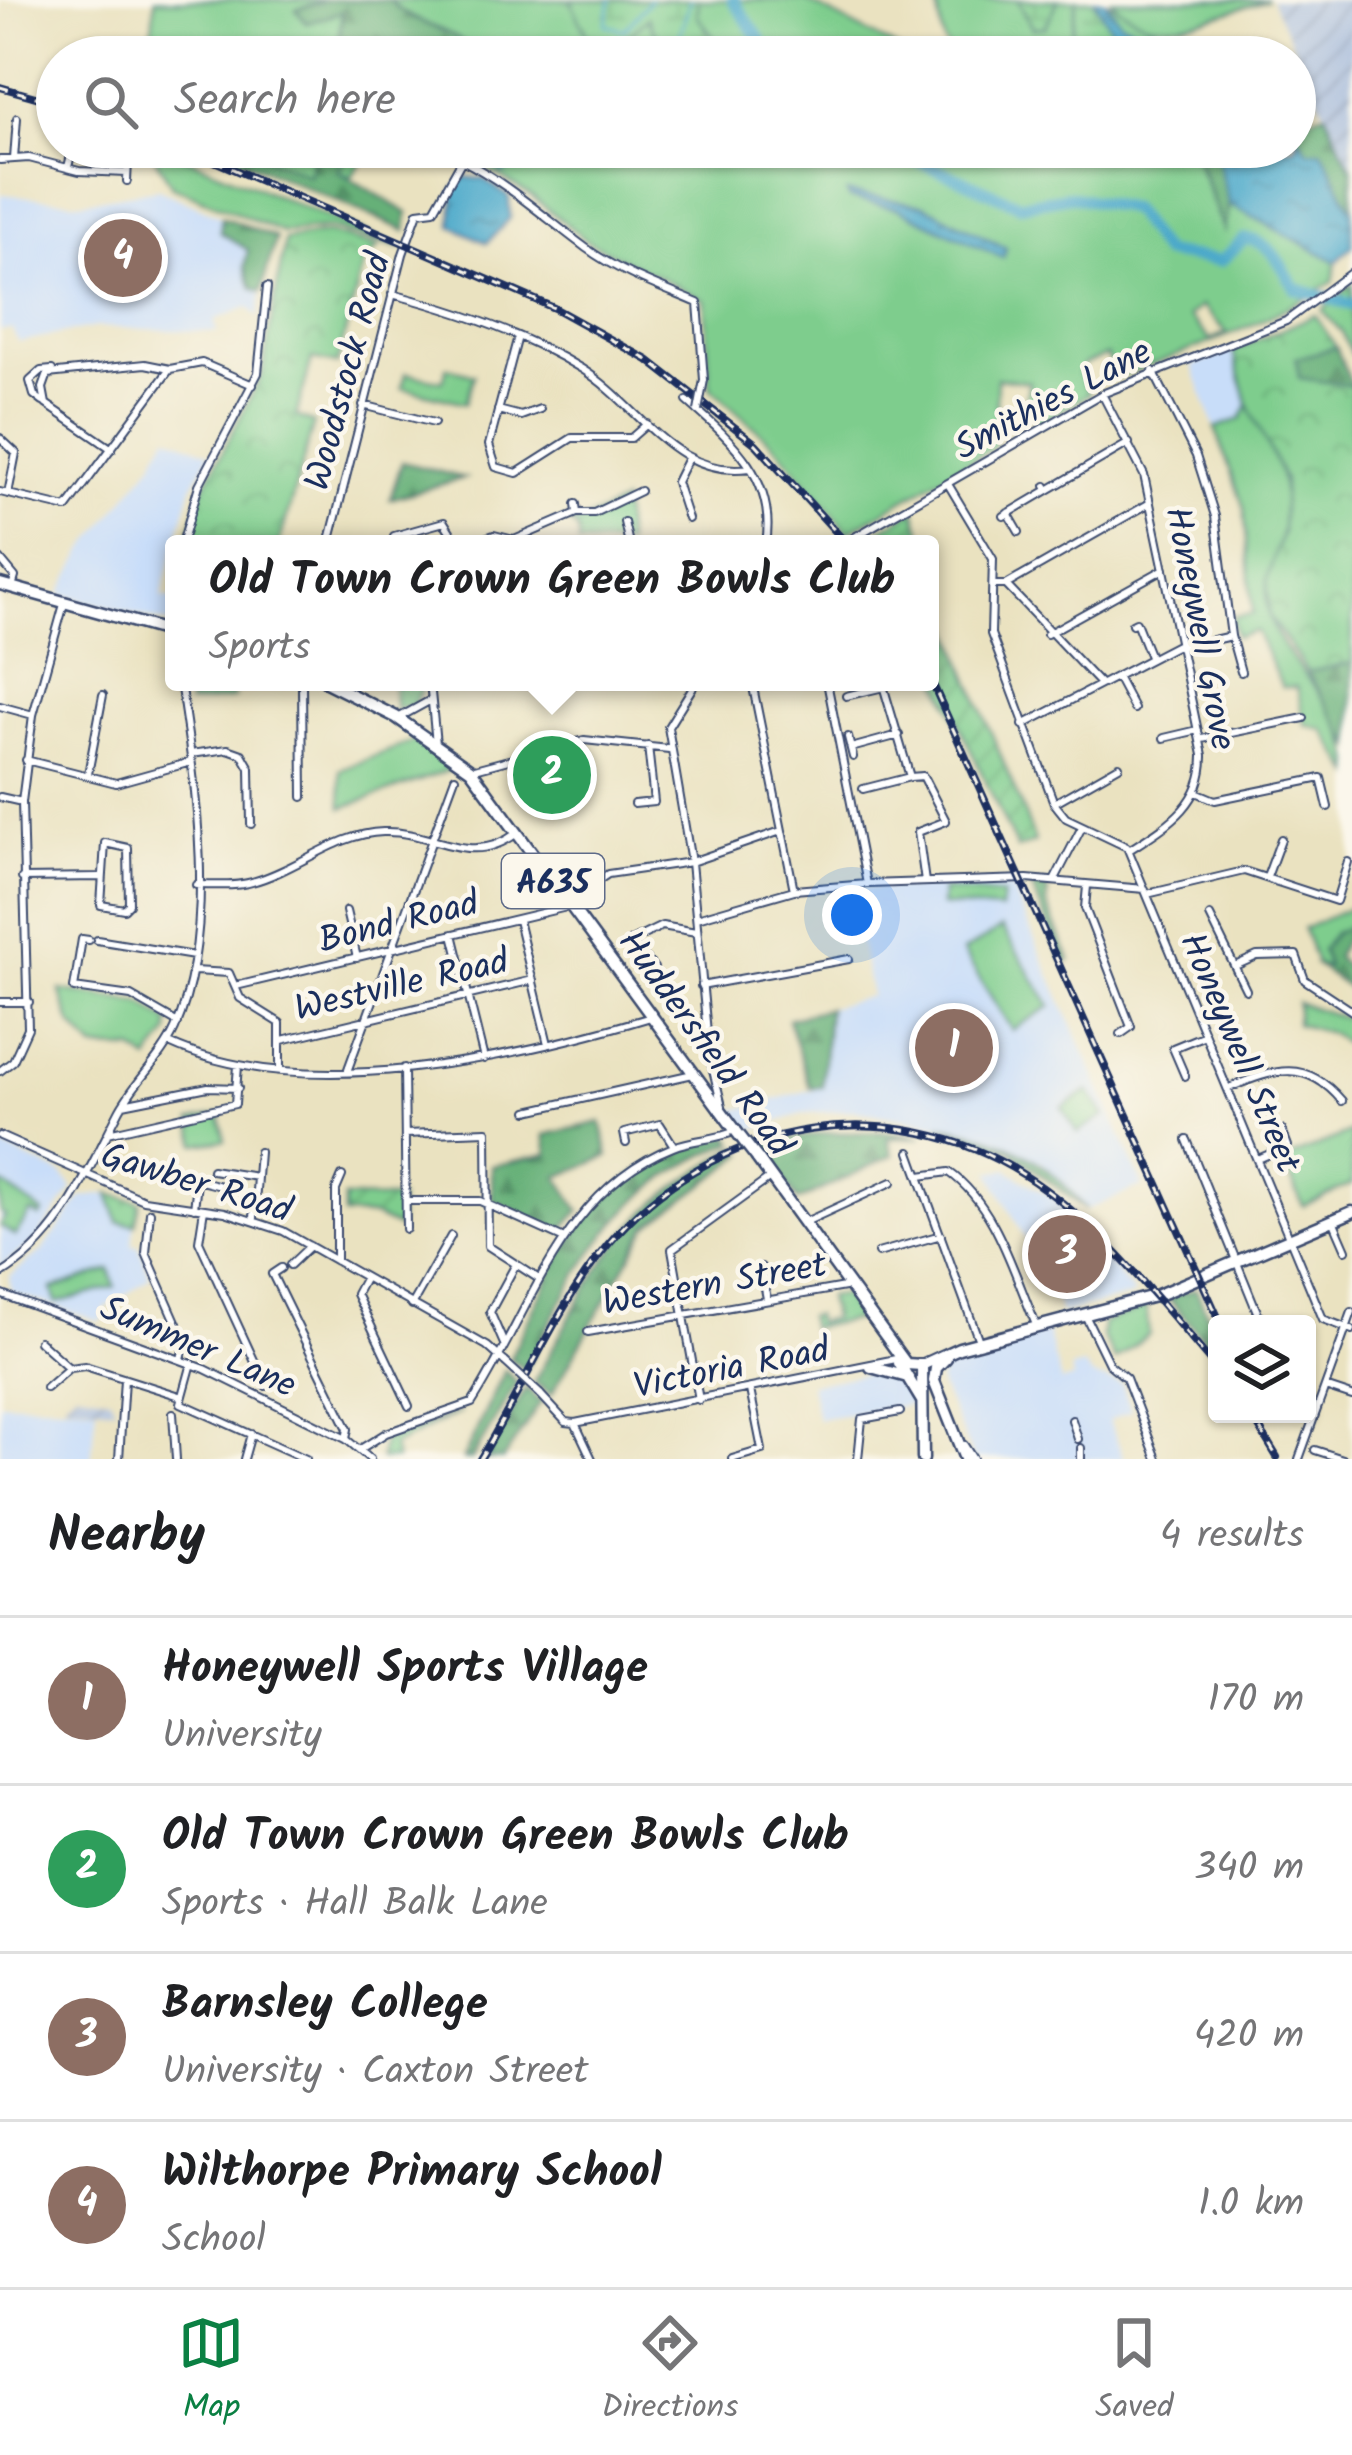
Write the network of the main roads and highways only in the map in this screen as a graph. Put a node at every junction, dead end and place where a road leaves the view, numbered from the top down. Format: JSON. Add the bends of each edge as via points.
{"nodes":[{"id":1,"x":6,"y":586,"type":"edge"},
{"id":2,"x":165,"y":630,"type":"edge"},
{"id":3,"x":344,"y":691,"type":"edge"},
{"id":4,"x":1352,"y":1212,"type":"edge"},
{"id":5,"x":978,"y":1343,"type":"junction"},
{"id":6,"x":901,"y":1361,"type":"junction"},
{"id":7,"x":922,"y":1365,"type":"junction"},
{"id":8,"x":871,"y":1367,"type":"road end"},
{"id":9,"x":914,"y":1381,"type":"junction"},
{"id":10,"x":923,"y":1444,"type":"junction"},
{"id":11,"x":962,"y":1444,"type":"edge"},
{"id":12,"x":923,"y":1459,"type":"edge"}],
"edges":[{"from":1,"to":2,"type":"highway"},
{"from":3,"to":6,"type":"highway","name":"Huddersfield Road","number":"A635","bridge":true,"via":[[471,770]]},
{"from":4,"to":5,"type":"highway","via":[[1237,1263]]},
{"from":5,"to":7,"type":"highway"},
{"from":5,"to":11,"type":"highway","via":[[936,1368]]},
{"from":6,"to":7,"type":"highway"},
{"from":6,"to":9,"type":"highway","number":"A635"},
{"from":7,"to":9,"type":"highway"},
{"from":8,"to":9,"type":"highway"},
{"from":9,"to":10,"type":"highway","number":"A635"},
{"from":9,"to":11,"type":"highway","number":"A635"},
{"from":10,"to":11,"type":"highway","via":[[936,1431]]},
{"from":10,"to":12,"type":"highway","number":"A635"}]}
